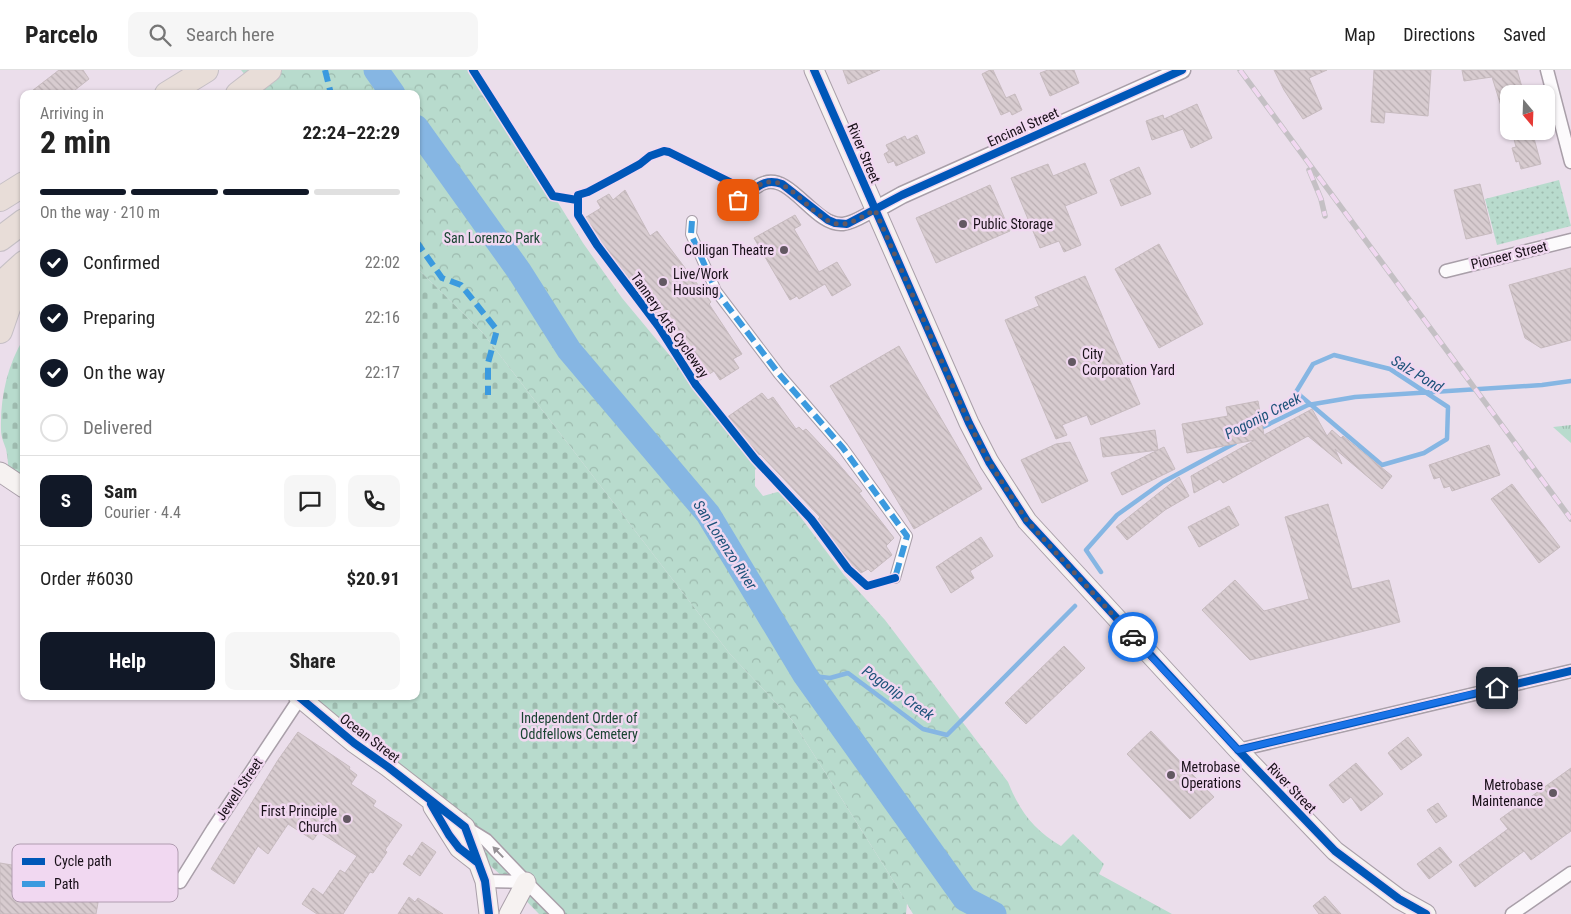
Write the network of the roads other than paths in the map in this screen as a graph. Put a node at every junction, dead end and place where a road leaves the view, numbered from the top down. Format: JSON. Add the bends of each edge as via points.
{"nodes":[{"id":1,"x":206,"y":70,"type":"edge"},
{"id":2,"x":221,"y":70,"type":"edge"},
{"id":3,"x":269,"y":70,"type":"edge"},
{"id":4,"x":814,"y":70,"type":"edge"},
{"id":5,"x":1182,"y":70,"type":"edge"},
{"id":6,"x":1547,"y":70,"type":"edge"},
{"id":7,"x":174,"y":90,"type":"edge"},
{"id":8,"x":195,"y":90,"type":"edge"},
{"id":9,"x":243,"y":90,"type":"edge"},
{"id":10,"x":1571,"y":162,"type":"edge"},
{"id":11,"x":20,"y":186,"type":"edge"},
{"id":12,"x":0,"y":199,"type":"edge"},
{"id":13,"x":738,"y":200,"type":"dead end"},
{"id":14,"x":875,"y":210,"type":"junction"},
{"id":15,"x":692,"y":221,"type":"dead end"},
{"id":16,"x":20,"y":224,"type":"edge"},
{"id":17,"x":0,"y":239,"type":"edge"},
{"id":18,"x":1571,"y":240,"type":"edge"},
{"id":19,"x":20,"y":267,"type":"edge"},
{"id":20,"x":1446,"y":271,"type":"dead end"},
{"id":21,"x":0,"y":285,"type":"edge"},
{"id":22,"x":20,"y":289,"type":"edge"},
{"id":23,"x":0,"y":331,"type":"edge"},
{"id":24,"x":0,"y":472,"type":"edge"},
{"id":25,"x":20,"y":485,"type":"edge"},
{"id":26,"x":894,"y":578,"type":"dead end"},
{"id":27,"x":1571,"y":671,"type":"edge"},
{"id":28,"x":297,"y":700,"type":"edge"},
{"id":29,"x":303,"y":700,"type":"edge"},
{"id":30,"x":1238,"y":750,"type":"junction"},
{"id":31,"x":427,"y":798,"type":"junction"},
{"id":32,"x":465,"y":827,"type":"junction"},
{"id":33,"x":477,"y":862,"type":"junction"},
{"id":34,"x":1571,"y":873,"type":"edge"},
{"id":35,"x":485,"y":881,"type":"junction"},
{"id":36,"x":180,"y":882,"type":"dead end"},
{"id":37,"x":526,"y":882,"type":"junction"},
{"id":38,"x":489,"y":914,"type":"edge"},
{"id":39,"x":509,"y":914,"type":"edge"},
{"id":40,"x":558,"y":914,"type":"edge"},
{"id":41,"x":1426,"y":914,"type":"edge"},
{"id":42,"x":1512,"y":914,"type":"edge"}],
"edges":[{"from":1,"to":7,"type":"highway"},
{"from":2,"to":8,"type":"highway"},
{"from":3,"to":9,"type":"highway"},
{"from":4,"to":14,"type":"main road","name":"River Street"},
{"from":5,"to":14,"type":"street","name":"Encinal Street"},
{"from":6,"to":10,"type":"street"},
{"from":11,"to":12,"type":"highway"},
{"from":13,"to":14,"type":"street","via":[[763,183],[775,182],[835,224],[847,224]]},
{"from":14,"to":30,"type":"main road","name":"River Street","via":[[969,423],[989,462],[1027,521]]},
{"from":15,"to":26,"type":"street","via":[[692,234],[716,291],[779,374],[844,448],[907,536]]},
{"from":16,"to":17,"type":"highway"},
{"from":18,"to":20,"type":"street","name":"Pioneer Street"},
{"from":19,"to":21,"type":"highway"},
{"from":22,"to":23,"type":"highway","via":[[9,305]]},
{"from":24,"to":25,"type":"main road"},
{"from":27,"to":30,"type":"street"},
{"from":28,"to":36,"type":"street","name":"Jewell Street"},
{"from":29,"to":31,"type":"main road","name":"Ocean Street"},
{"from":30,"to":41,"type":"main road","name":"River Street","via":[[1335,851],[1399,899]]},
{"from":31,"to":32,"type":"main road","name":"Ocean Street"},
{"from":31,"to":33,"type":"main road","name":"Ocean Street","via":[[458,848]]},
{"from":32,"to":33,"type":"main road","name":"Ocean Street"},
{"from":37,"to":32,"type":"street","name":"Ocean Street","one_way":true,"via":[[486,840]]},
{"from":33,"to":35,"type":"main road","name":"Ocean Street"},
{"from":34,"to":42,"type":"street"},
{"from":35,"to":37,"type":"street"},
{"from":35,"to":38,"type":"main road","name":"Ocean Street"},
{"from":37,"to":39,"type":"main road"},
{"from":37,"to":40,"type":"street","name":"Ocean Street"}]}
